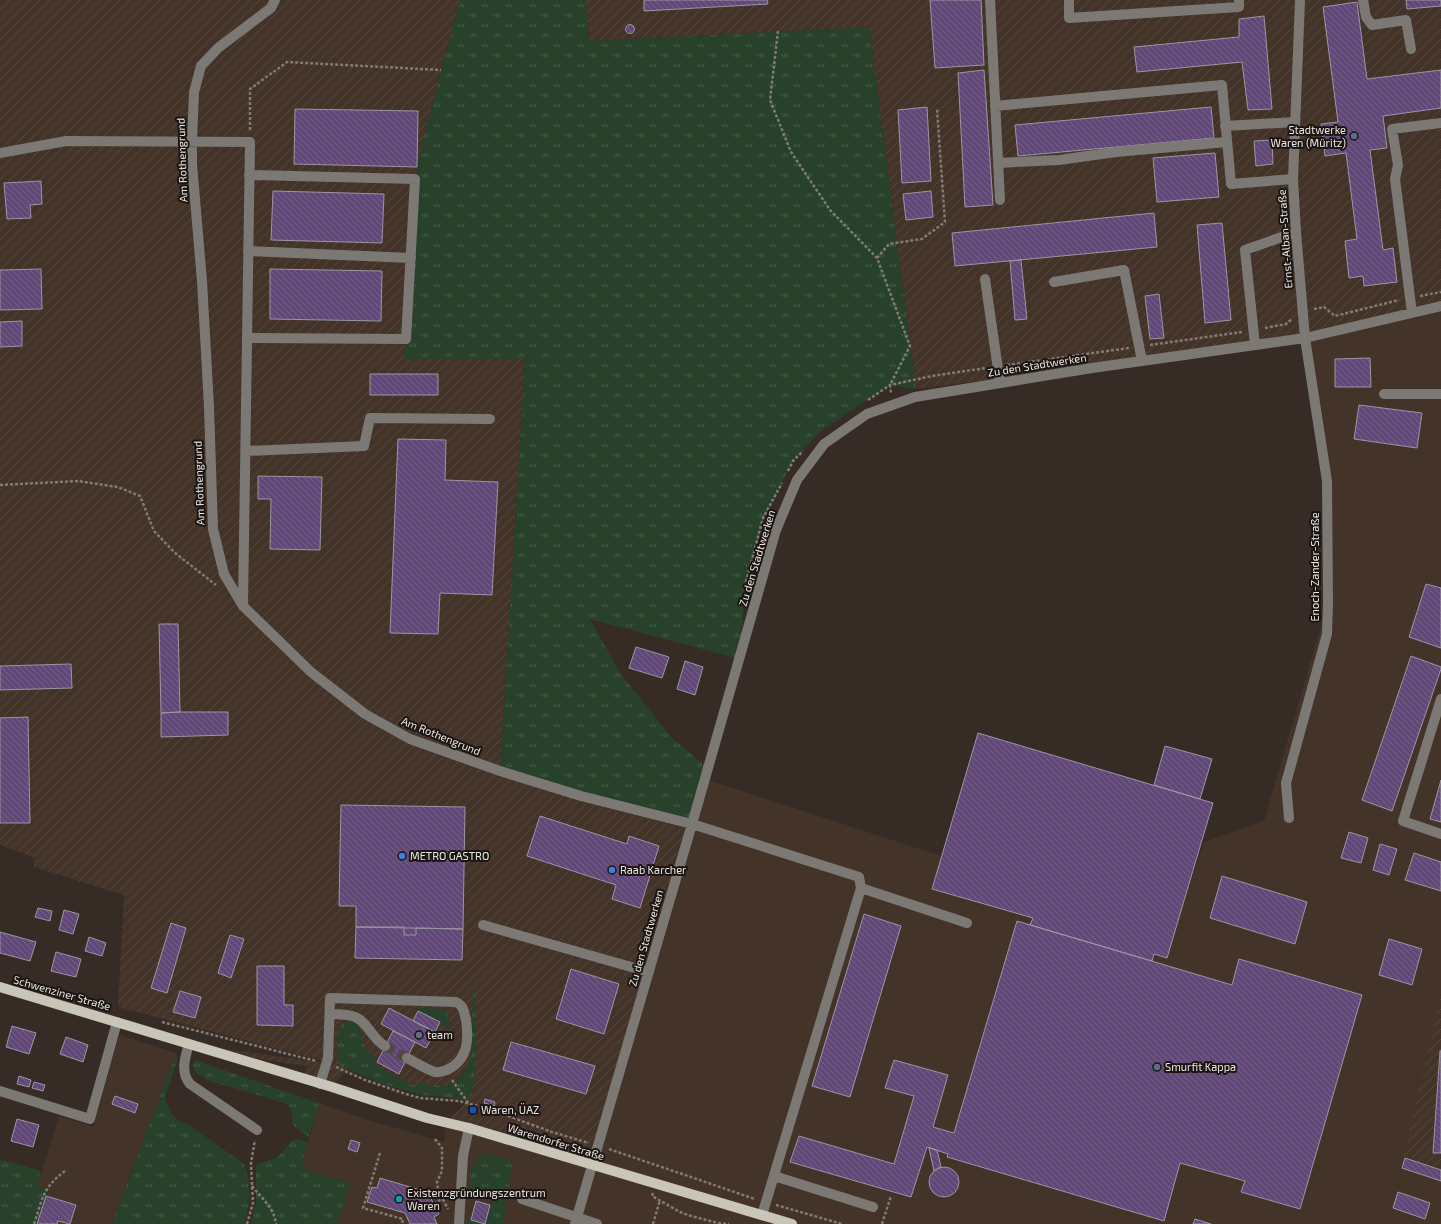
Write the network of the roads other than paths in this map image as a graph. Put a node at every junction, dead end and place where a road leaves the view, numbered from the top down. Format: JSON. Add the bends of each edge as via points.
{"nodes":[{"id":1,"x":275,"y":0,"type":"edge"},
{"id":2,"x":990,"y":0,"type":"edge"},
{"id":3,"x":1069,"y":0,"type":"edge"},
{"id":4,"x":1239,"y":0,"type":"edge"},
{"id":5,"x":1300,"y":0,"type":"edge"},
{"id":6,"x":1363,"y":0,"type":"edge"},
{"id":7,"x":1411,"y":49,"type":"dead end"},
{"id":8,"x":995,"y":106,"type":"junction"},
{"id":9,"x":1295,"y":122,"type":"junction"},
{"id":10,"x":1441,"y":123,"type":"edge"},
{"id":11,"x":1225,"y":126,"type":"junction"},
{"id":12,"x":192,"y":141,"type":"junction"},
{"id":13,"x":1227,"y":142,"type":"junction"},
{"id":14,"x":0,"y":153,"type":"edge"},
{"id":15,"x":998,"y":163,"type":"junction"},
{"id":16,"x":249,"y":175,"type":"junction"},
{"id":17,"x":1293,"y":179,"type":"junction"},
{"id":18,"x":1000,"y":200,"type":"dead end"},
{"id":19,"x":1296,"y":232,"type":"junction"},
{"id":20,"x":248,"y":251,"type":"junction"},
{"id":21,"x":411,"y":258,"type":"junction"},
{"id":22,"x":985,"y":279,"type":"dead end"},
{"id":23,"x":1054,"y":282,"type":"dead end"},
{"id":24,"x":1441,"y":306,"type":"edge"},
{"id":25,"x":1412,"y":313,"type":"junction"},
{"id":26,"x":247,"y":338,"type":"junction"},
{"id":27,"x":1305,"y":338,"type":"junction"},
{"id":28,"x":1256,"y":345,"type":"junction"},
{"id":29,"x":1142,"y":361,"type":"junction"},
{"id":30,"x":1000,"y":383,"type":"junction"},
{"id":31,"x":1384,"y":394,"type":"dead end"},
{"id":32,"x":1441,"y":394,"type":"edge"},
{"id":33,"x":490,"y":419,"type":"dead end"},
{"id":34,"x":246,"y":451,"type":"junction"},
{"id":35,"x":244,"y":606,"type":"junction"},
{"id":36,"x":1441,"y":699,"type":"edge"},
{"id":37,"x":1289,"y":818,"type":"dead end"},
{"id":38,"x":692,"y":824,"type":"junction"},
{"id":39,"x":1441,"y":834,"type":"edge"},
{"id":40,"x":861,"y":888,"type":"junction"},
{"id":41,"x":967,"y":923,"type":"dead end"},
{"id":42,"x":484,"y":925,"type":"dead end"},
{"id":43,"x":649,"y":972,"type":"junction"},
{"id":44,"x":0,"y":987,"type":"edge"},
{"id":45,"x":330,"y":1014,"type":"junction"},
{"id":46,"x":117,"y":1022,"type":"junction"},
{"id":47,"x":194,"y":1046,"type":"junction"},
{"id":48,"x":385,"y":1046,"type":"tunnel mouth"},
{"id":49,"x":407,"y":1058,"type":"tunnel mouth"},
{"id":50,"x":320,"y":1084,"type":"junction"},
{"id":51,"x":0,"y":1091,"type":"edge"},
{"id":52,"x":469,"y":1128,"type":"junction"},
{"id":53,"x":257,"y":1130,"type":"road end"},
{"id":54,"x":592,"y":1165,"type":"junction"},
{"id":55,"x":774,"y":1176,"type":"junction"},
{"id":56,"x":522,"y":1199,"type":"dead end"},
{"id":57,"x":873,"y":1207,"type":"dead end"},
{"id":58,"x":762,"y":1215,"type":"junction"},
{"id":59,"x":576,"y":1221,"type":"edge"},
{"id":60,"x":460,"y":1224,"type":"edge"},
{"id":61,"x":597,"y":1224,"type":"edge"},
{"id":62,"x":792,"y":1224,"type":"edge"}],
"edges":[{"from":1,"to":12,"type":"street","name":"Am Rothengrund","via":[[271,8],[218,48],[201,66],[194,92]]},
{"from":2,"to":8,"type":"street"},
{"from":3,"to":4,"type":"street","via":[[1069,18],[1239,7]]},
{"from":5,"to":9,"type":"street","name":"Ernst-Alban-Straße"},
{"from":6,"to":7,"type":"street","via":[[1366,16],[1372,25],[1406,20]]},
{"from":8,"to":11,"type":"street","via":[[1222,85]]},
{"from":8,"to":15,"type":"street"},
{"from":9,"to":11,"type":"street"},
{"from":9,"to":17,"type":"street","name":"Ernst-Alban-Straße"},
{"from":10,"to":25,"type":"street","via":[[1392,130],[1398,165],[1395,179]]},
{"from":11,"to":13,"type":"street"},
{"from":12,"to":14,"type":"street","via":[[66,141]]},
{"from":12,"to":16,"type":"street","via":[[250,142]]},
{"from":12,"to":35,"type":"street","name":"Am Rothengrund","via":[[209,408],[213,529],[224,574]]},
{"from":13,"to":15,"type":"street","via":[[1060,160]]},
{"from":13,"to":17,"type":"street","via":[[1231,184]]},
{"from":15,"to":18,"type":"street"},
{"from":16,"to":20,"type":"street"},
{"from":16,"to":21,"type":"street","via":[[415,179]]},
{"from":17,"to":19,"type":"street","name":"Ernst-Alban-Straße"},
{"from":19,"to":27,"type":"street","name":"Ernst-Alban-Straße"},
{"from":19,"to":28,"type":"street","via":[[1245,250]]},
{"from":20,"to":21,"type":"street"},
{"from":20,"to":26,"type":"street"},
{"from":21,"to":26,"type":"street","via":[[406,339]]},
{"from":22,"to":30,"type":"street"},
{"from":23,"to":29,"type":"street","via":[[1124,270]]},
{"from":24,"to":25,"type":"street"},
{"from":25,"to":27,"type":"street"},
{"from":26,"to":34,"type":"street"},
{"from":27,"to":28,"type":"street","name":"Zu den Stadtwerken"},
{"from":27,"to":37,"type":"street","name":"Enoch-Zander-Straße","via":[[1327,481],[1327,634],[1286,783]]},
{"from":28,"to":29,"type":"street","name":"Zu den Stadtwerken"},
{"from":29,"to":30,"type":"street","name":"Zu den Stadtwerken"},
{"from":30,"to":38,"type":"street","name":"Zu den Stadtwerken","via":[[916,397],[867,414],[824,444],[797,480],[776,530]]},
{"from":31,"to":32,"type":"street"},
{"from":33,"to":34,"type":"street","via":[[370,418],[364,446]]},
{"from":34,"to":35,"type":"street"},
{"from":35,"to":38,"type":"street","name":"Am Rothengrund","via":[[311,672],[364,714],[410,739],[581,796]]},
{"from":36,"to":39,"type":"street","via":[[1403,820]]},
{"from":38,"to":40,"type":"street","name":"Am Rothengrund","via":[[859,877]]},
{"from":38,"to":43,"type":"street","name":"Zu den Stadtwerken"},
{"from":40,"to":41,"type":"street"},
{"from":40,"to":55,"type":"street"},
{"from":42,"to":43,"type":"street"},
{"from":43,"to":54,"type":"street","name":"Zu den Stadtwerken"},
{"from":44,"to":46,"type":"main road","name":"Schwenziner Straße"},
{"from":45,"to":48,"type":"street","via":[[355,1016],[376,1040]]},
{"from":45,"to":49,"type":"street","via":[[330,998],[461,1004],[467,1031],[467,1044],[462,1058],[444,1072],[435,1072]]},
{"from":45,"to":50,"type":"street","via":[[326,1064]]},
{"from":46,"to":47,"type":"main road","name":"Schwenziner Straße"},
{"from":46,"to":51,"type":"street","name":"Schwenziner Straße","via":[[90,1119]]},
{"from":47,"to":50,"type":"main road","name":"Warendorfer Straße"},
{"from":47,"to":53,"type":"street","via":[[186,1054],[184,1069],[184,1075],[190,1084]]},
{"from":50,"to":52,"type":"main road","name":"Warendorfer Straße","via":[[427,1118]]},
{"from":52,"to":54,"type":"main road","name":"Warendorfer Straße"},
{"from":52,"to":60,"type":"street","via":[[463,1156]]},
{"from":54,"to":58,"type":"main road","name":"Warendorfer Straße"},
{"from":54,"to":59,"type":"street","name":"Zu den Stadtwerken"},
{"from":55,"to":57,"type":"street"},
{"from":55,"to":58,"type":"street"},
{"from":56,"to":59,"type":"street"},
{"from":58,"to":62,"type":"main road","name":"Warendorfer Straße"},
{"from":59,"to":61,"type":"street"}]}
